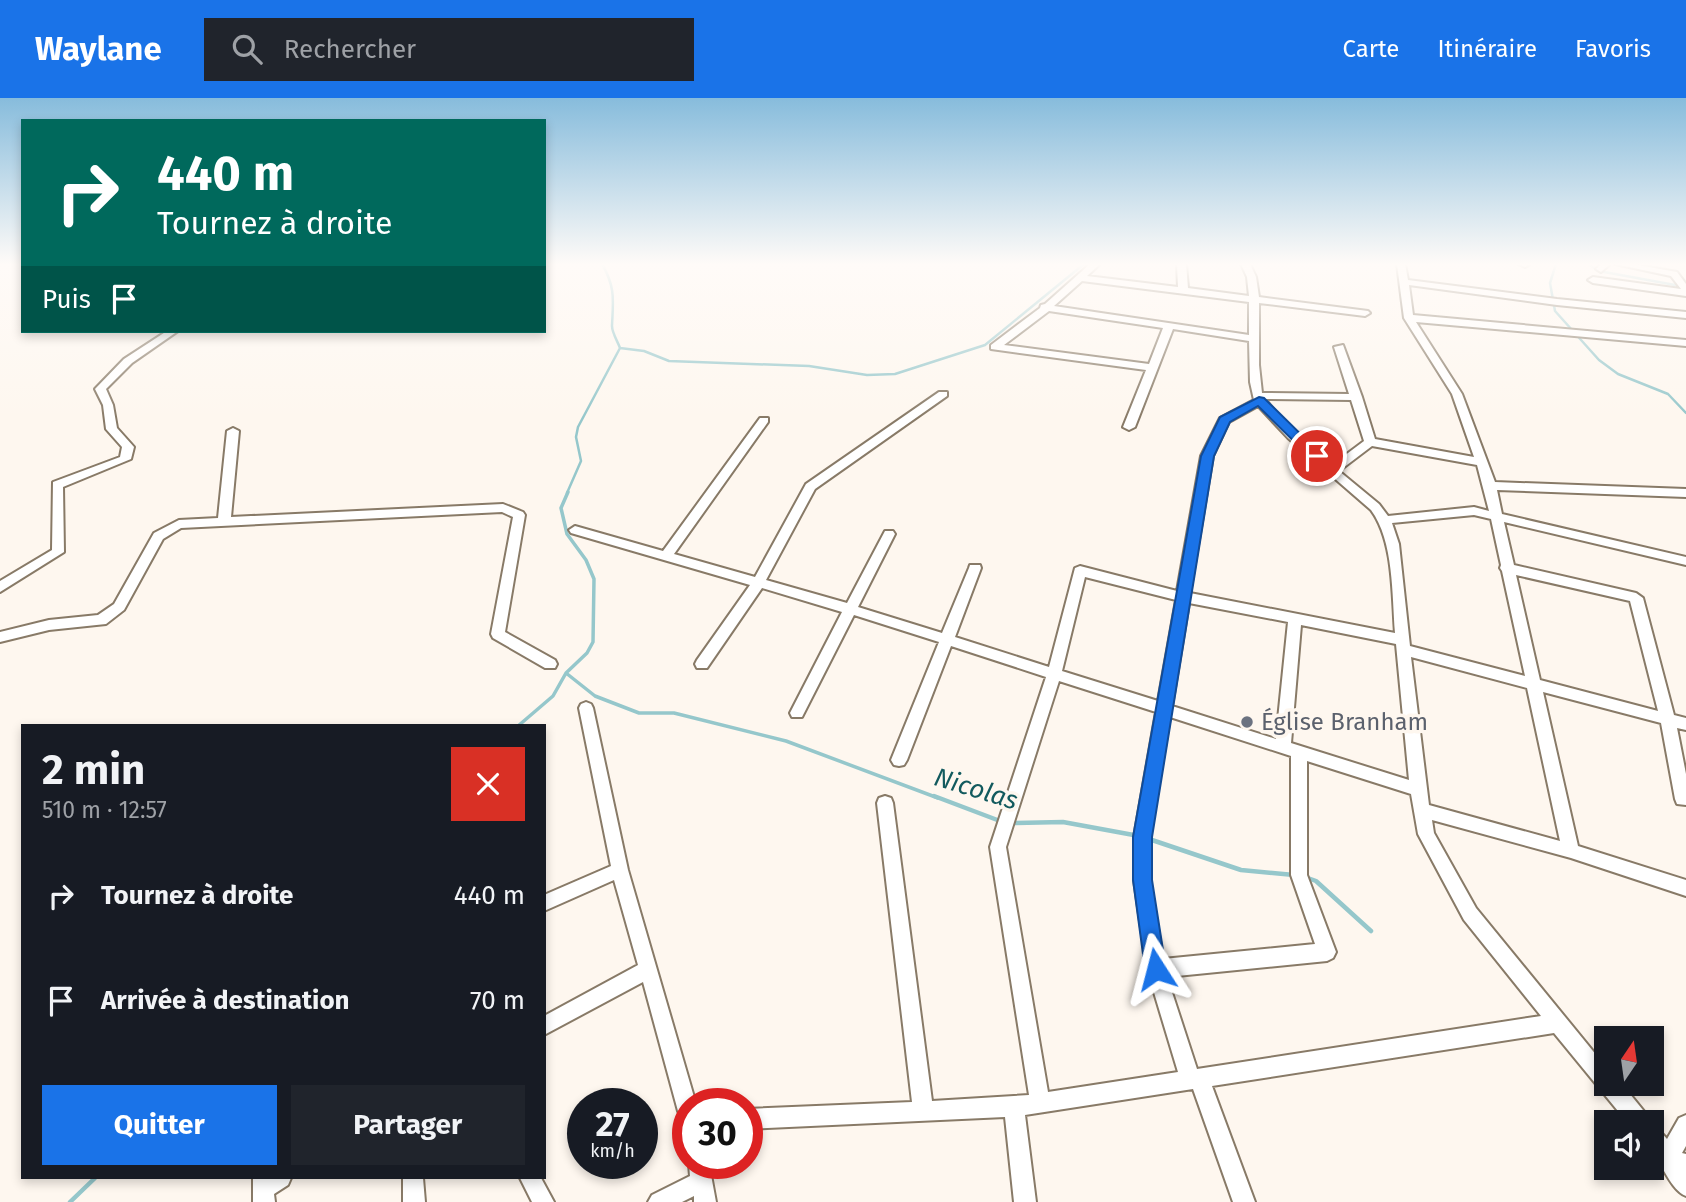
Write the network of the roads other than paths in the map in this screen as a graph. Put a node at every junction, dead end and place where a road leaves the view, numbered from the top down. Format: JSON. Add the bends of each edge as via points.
{"nodes":[{"id":1,"x":1035,"y":316,"type":"edge"},
{"id":2,"x":1097,"y":316,"type":"edge"},
{"id":3,"x":1253,"y":316,"type":"edge"},
{"id":4,"x":1409,"y":318,"type":"joint"},
{"id":5,"x":1169,"y":326,"type":"junction"},
{"id":6,"x":170,"y":333,"type":"edge"},
{"id":7,"x":1252,"y":338,"type":"junction"},
{"id":8,"x":1686,"y":343,"type":"edge"},
{"id":9,"x":1339,"y":347,"type":"dead end"},
{"id":10,"x":1153,"y":368,"type":"junction"},
{"id":11,"x":943,"y":394,"type":"dead end"},
{"id":12,"x":1357,"y":397,"type":"junction"},
{"id":13,"x":1258,"y":398,"type":"junction"},
{"id":14,"x":764,"y":420,"type":"dead end"},
{"id":15,"x":1129,"y":427,"type":"dead end"},
{"id":16,"x":233,"y":431,"type":"dead end"},
{"id":17,"x":1370,"y":442,"type":"junction"},
{"id":18,"x":1481,"y":462,"type":"junction"},
{"id":19,"x":1333,"y":470,"type":"junction"},
{"id":20,"x":1489,"y":486,"type":"junction"},
{"id":21,"x":1686,"y":493,"type":"edge"},
{"id":22,"x":1495,"y":516,"type":"junction"},
{"id":23,"x":1385,"y":520,"type":"junction"},
{"id":24,"x":224,"y":522,"type":"junction"},
{"id":25,"x":575,"y":530,"type":"dead end"},
{"id":26,"x":889,"y":534,"type":"dead end"},
{"id":27,"x":667,"y":554,"type":"junction"},
{"id":28,"x":1686,"y":561,"type":"edge"},
{"id":29,"x":975,"y":568,"type":"dead end"},
{"id":30,"x":1506,"y":568,"type":"junction"},
{"id":31,"x":759,"y":582,"type":"junction"},
{"id":32,"x":0,"y":587,"type":"edge"},
{"id":33,"x":1184,"y":597,"type":"junction"},
{"id":34,"x":850,"y":609,"type":"junction"},
{"id":35,"x":1295,"y":621,"type":"junction"},
{"id":36,"x":0,"y":637,"type":"edge"},
{"id":37,"x":947,"y":640,"type":"junction"},
{"id":38,"x":1402,"y":644,"type":"junction"},
{"id":39,"x":550,"y":664,"type":"dead end"},
{"id":40,"x":702,"y":664,"type":"dead end"},
{"id":41,"x":1054,"y":675,"type":"junction"},
{"id":42,"x":1532,"y":683,"type":"junction"},
{"id":43,"x":586,"y":708,"type":"dead end"},
{"id":44,"x":1164,"y":709,"type":"junction"},
{"id":45,"x":797,"y":712,"type":"dead end"},
{"id":46,"x":1668,"y":721,"type":"junction"},
{"id":47,"x":1686,"y":724,"type":"edge"},
{"id":48,"x":1291,"y":748,"type":"junction"},
{"id":49,"x":899,"y":760,"type":"dead end"},
{"id":50,"x":1418,"y":790,"type":"junction"},
{"id":51,"x":1683,"y":799,"type":"dead end"},
{"id":52,"x":885,"y":803,"type":"dead end"},
{"id":53,"x":1421,"y":810,"type":"junction"},
{"id":54,"x":1571,"y":851,"type":"junction"},
{"id":55,"x":620,"y":870,"type":"junction"},
{"id":56,"x":1686,"y":888,"type":"edge"},
{"id":57,"x":546,"y":902,"type":"edge"},
{"id":58,"x":1156,"y":969,"type":"junction"},
{"id":59,"x":646,"y":970,"type":"junction"},
{"id":60,"x":1558,"y":1023,"type":"junction"},
{"id":61,"x":546,"y":1025,"type":"edge"},
{"id":62,"x":1594,"y":1067,"type":"edge"},
{"id":63,"x":1194,"y":1078,"type":"junction"},
{"id":64,"x":681,"y":1088,"type":"edge"},
{"id":65,"x":1618,"y":1096,"type":"edge"},
{"id":66,"x":1040,"y":1101,"type":"junction"},
{"id":67,"x":1014,"y":1107,"type":"junction"},
{"id":68,"x":923,"y":1109,"type":"junction"},
{"id":69,"x":1630,"y":1110,"type":"edge"},
{"id":70,"x":763,"y":1118,"type":"edge"},
{"id":71,"x":1686,"y":1125,"type":"edge"},
{"id":72,"x":1664,"y":1148,"type":"edge"},
{"id":73,"x":1678,"y":1161,"type":"edge"},
{"id":74,"x":412,"y":1179,"type":"edge"},
{"id":75,"x":531,"y":1179,"type":"edge"},
{"id":76,"x":702,"y":1182,"type":"edge"},
{"id":77,"x":1686,"y":1185,"type":"edge"},
{"id":78,"x":414,"y":1202,"type":"edge"},
{"id":79,"x":543,"y":1202,"type":"edge"},
{"id":80,"x":659,"y":1202,"type":"edge"},
{"id":81,"x":1025,"y":1202,"type":"edge"},
{"id":82,"x":1244,"y":1202,"type":"edge"}],
"edges":[{"from":1,"to":10,"type":"street","via":[[995,346]]},
{"from":2,"to":5,"type":"street"},
{"from":3,"to":7,"type":"street"},
{"from":4,"to":8,"type":"street"},
{"from":4,"to":18,"type":"street","via":[[1457,394]]},
{"from":5,"to":7,"type":"street"},
{"from":5,"to":10,"type":"street"},
{"from":6,"to":32,"type":"street","via":[[128,361],[100,389],[112,429],[128,447],[125,459],[57,485],[58,552]]},
{"from":7,"to":13,"type":"street"},
{"from":9,"to":12,"type":"street"},
{"from":10,"to":15,"type":"street"},
{"from":11,"to":31,"type":"street","via":[[810,487]]},
{"from":12,"to":13,"type":"street"},
{"from":12,"to":17,"type":"street"},
{"from":13,"to":19,"type":"street"},
{"from":13,"to":33,"type":"street","via":[[1224,420],[1207,456]]},
{"from":14,"to":27,"type":"street"},
{"from":16,"to":24,"type":"street"},
{"from":17,"to":18,"type":"street"},
{"from":17,"to":19,"type":"street"},
{"from":18,"to":20,"type":"street"},
{"from":19,"to":23,"type":"street"},
{"from":20,"to":21,"type":"street"},
{"from":20,"to":22,"type":"street"},
{"from":22,"to":23,"type":"street","via":[[1474,511]]},
{"from":22,"to":28,"type":"street"},
{"from":22,"to":30,"type":"street"},
{"from":23,"to":38,"type":"street","via":[[1393,544]]},
{"from":24,"to":36,"type":"street","via":[[179,524],[164,530],[119,607],[101,620],[49,625]]},
{"from":24,"to":39,"type":"street","via":[[503,508],[519,516],[498,634]]},
{"from":25,"to":27,"type":"street"},
{"from":26,"to":34,"type":"street"},
{"from":27,"to":31,"type":"street"},
{"from":29,"to":37,"type":"street"},
{"from":30,"to":42,"type":"street"},
{"from":30,"to":46,"type":"street","via":[[1636,598]]},
{"from":31,"to":34,"type":"street"},
{"from":31,"to":40,"type":"street"},
{"from":33,"to":35,"type":"street"},
{"from":33,"to":41,"type":"street","via":[[1080,571]]},
{"from":33,"to":44,"type":"street"},
{"from":34,"to":37,"type":"street"},
{"from":34,"to":45,"type":"street"},
{"from":35,"to":38,"type":"street"},
{"from":35,"to":48,"type":"street"},
{"from":37,"to":41,"type":"street"},
{"from":37,"to":49,"type":"street"},
{"from":38,"to":42,"type":"street"},
{"from":38,"to":50,"type":"street"},
{"from":41,"to":44,"type":"street"},
{"from":41,"to":66,"type":"street","via":[[998,847]]},
{"from":42,"to":46,"type":"street"},
{"from":42,"to":54,"type":"street"},
{"from":43,"to":55,"type":"street"},
{"from":44,"to":48,"type":"street"},
{"from":44,"to":58,"type":"street","via":[[1142,837],[1142,880]]},
{"from":46,"to":47,"type":"street"},
{"from":46,"to":51,"type":"street"},
{"from":48,"to":50,"type":"street"},
{"from":48,"to":58,"type":"street","via":[[1299,875],[1327,952]]},
{"from":50,"to":53,"type":"street"},
{"from":52,"to":68,"type":"street"},
{"from":53,"to":54,"type":"street"},
{"from":53,"to":60,"type":"street","via":[[1426,834],[1470,914]]},
{"from":54,"to":56,"type":"street"},
{"from":55,"to":57,"type":"street"},
{"from":55,"to":59,"type":"street"},
{"from":58,"to":63,"type":"street"},
{"from":59,"to":61,"type":"street"},
{"from":59,"to":64,"type":"street"},
{"from":60,"to":62,"type":"street"},
{"from":60,"to":63,"type":"street"},
{"from":63,"to":66,"type":"street"},
{"from":63,"to":82,"type":"street"},
{"from":65,"to":69,"type":"street"},
{"from":66,"to":67,"type":"street"},
{"from":67,"to":68,"type":"street"},
{"from":67,"to":81,"type":"street"},
{"from":68,"to":70,"type":"street"},
{"from":71,"to":73,"type":"street"},
{"from":72,"to":73,"type":"street"},
{"from":73,"to":77,"type":"street"},
{"from":74,"to":78,"type":"street"},
{"from":75,"to":79,"type":"street"},
{"from":76,"to":80,"type":"street"}]}
